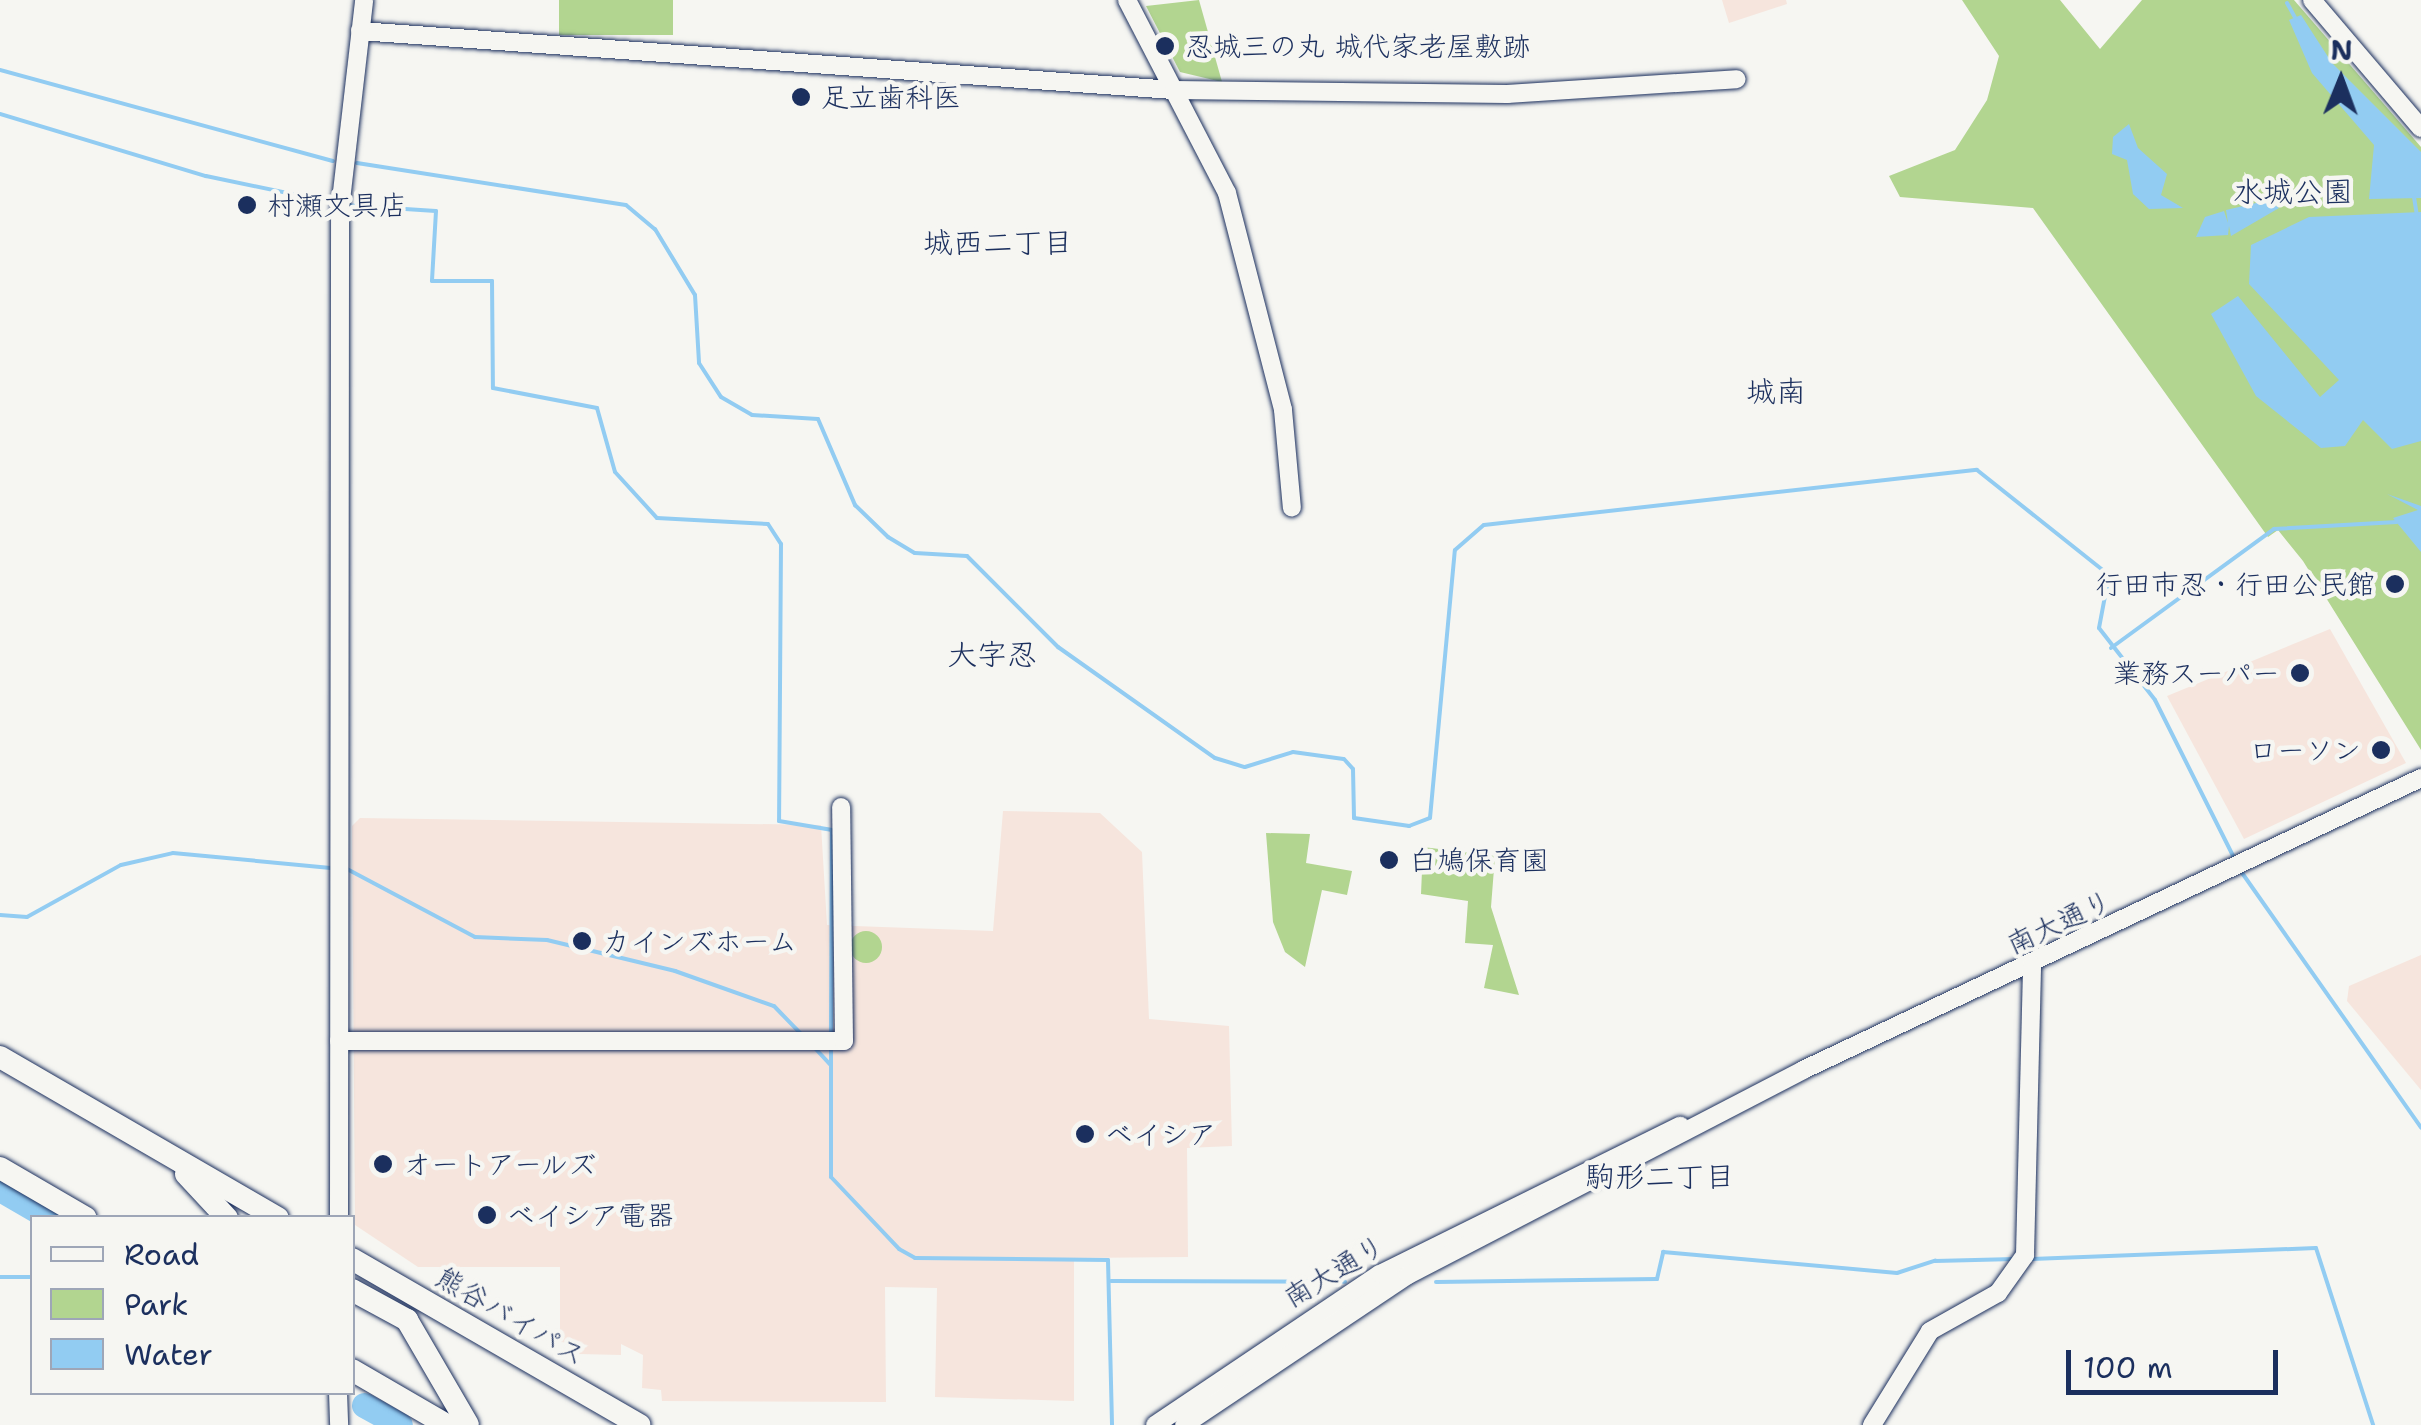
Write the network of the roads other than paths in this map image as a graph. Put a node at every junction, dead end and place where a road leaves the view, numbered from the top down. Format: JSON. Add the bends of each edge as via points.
{"nodes":[{"id":1,"x":364,"y":0,"type":"edge"},
{"id":2,"x":1127,"y":0,"type":"edge"},
{"id":3,"x":2312,"y":0,"type":"edge"},
{"id":4,"x":360,"y":31,"type":"junction"},
{"id":5,"x":1737,"y":79,"type":"dead end"},
{"id":6,"x":1174,"y":90,"type":"junction"},
{"id":7,"x":2421,"y":128,"type":"edge"},
{"id":8,"x":1292,"y":508,"type":"dead end"},
{"id":9,"x":2421,"y":778,"type":"edge"},
{"id":10,"x":841,"y":808,"type":"dead end"},
{"id":11,"x":2032,"y":966,"type":"junction"},
{"id":12,"x":339,"y":1041,"type":"junction"},
{"id":13,"x":0,"y":1057,"type":"edge"},
{"id":14,"x":1718,"y":1113,"type":"junction"},
{"id":15,"x":180,"y":1162,"type":"junction"},
{"id":16,"x":0,"y":1168,"type":"edge"},
{"id":17,"x":81,"y":1215,"type":"edge"},
{"id":18,"x":224,"y":1215,"type":"edge"},
{"id":19,"x":273,"y":1215,"type":"edge"},
{"id":20,"x":339,"y":1215,"type":"edge"},
{"id":21,"x":355,"y":1261,"type":"edge"},
{"id":22,"x":355,"y":1292,"type":"edge"},
{"id":23,"x":355,"y":1372,"type":"edge"},
{"id":24,"x":338,"y":1395,"type":"edge"},
{"id":25,"x":338,"y":1425,"type":"edge"},
{"id":26,"x":447,"y":1425,"type":"edge"},
{"id":27,"x":468,"y":1425,"type":"edge"},
{"id":28,"x":640,"y":1425,"type":"edge"},
{"id":29,"x":1155,"y":1425,"type":"edge"},
{"id":30,"x":1184,"y":1425,"type":"edge"},
{"id":31,"x":1872,"y":1425,"type":"edge"}],
"edges":[{"from":1,"to":4,"type":"street"},
{"from":2,"to":6,"type":"street"},
{"from":3,"to":7,"type":"street"},
{"from":4,"to":6,"type":"street"},
{"from":4,"to":12,"type":"street","via":[[341,204]]},
{"from":5,"to":6,"type":"street","via":[[1506,94]]},
{"from":6,"to":8,"type":"street","via":[[1240,230],[1283,410]]},
{"from":9,"to":11,"type":"street","name":"南大通り"},
{"from":10,"to":12,"type":"street","via":[[844,1041]]},
{"from":11,"to":14,"type":"street","name":"南大通り"},
{"from":11,"to":31,"type":"street","via":[[2022,1262],[1998,1293],[1930,1331]]},
{"from":12,"to":20,"type":"street"},
{"from":13,"to":15,"type":"highway"},
{"from":14,"to":29,"type":"street","name":"南大通り","via":[[1626,1147],[1380,1274]]},
{"from":14,"to":30,"type":"street","name":"南大通り","via":[[1408,1275]]},
{"from":15,"to":18,"type":"highway"},
{"from":15,"to":19,"type":"highway"},
{"from":16,"to":17,"type":"highway"},
{"from":21,"to":28,"type":"highway","name":"熊谷バイパス"},
{"from":22,"to":27,"type":"highway","via":[[407,1320]]},
{"from":23,"to":26,"type":"highway"},
{"from":24,"to":25,"type":"street"}]}
